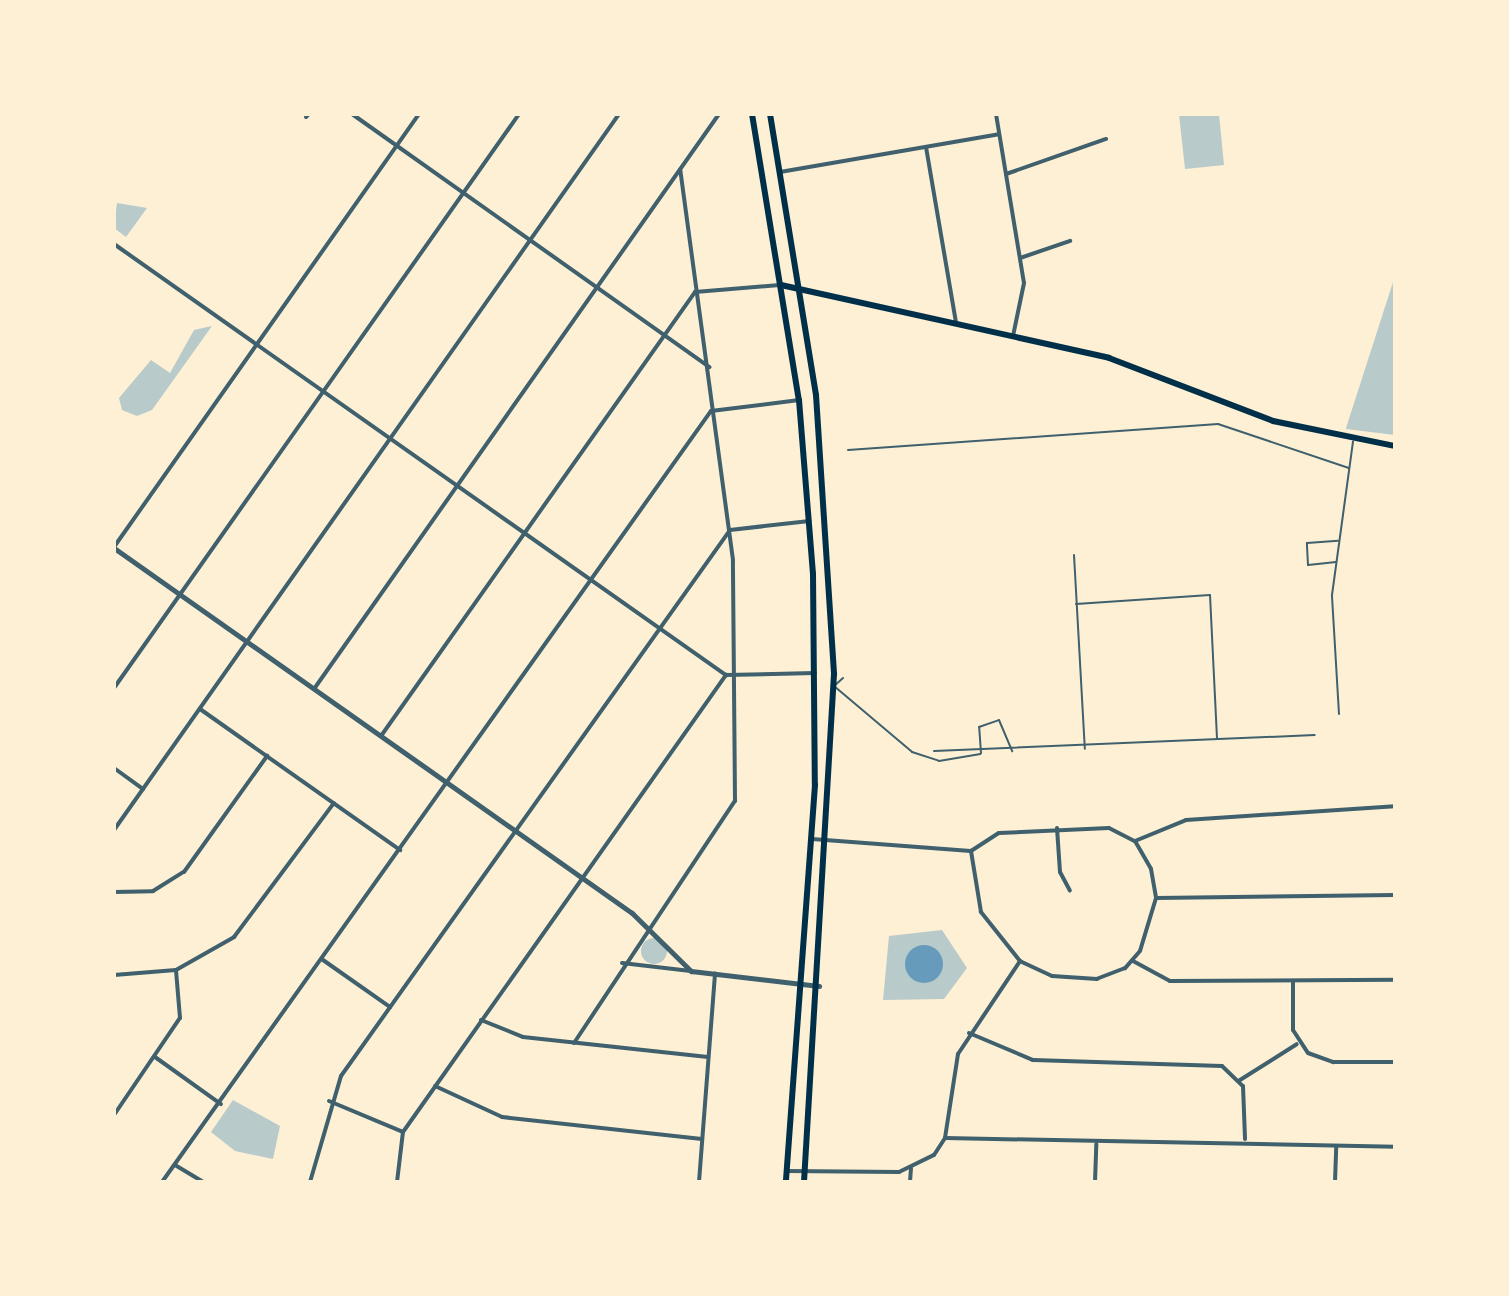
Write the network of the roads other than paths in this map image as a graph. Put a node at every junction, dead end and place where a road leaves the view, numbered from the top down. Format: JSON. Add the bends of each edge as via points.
{"nodes":[{"id":1,"x":352,"y":114,"type":"edge"},
{"id":2,"x":419,"y":114,"type":"edge"},
{"id":3,"x":519,"y":114,"type":"edge"},
{"id":4,"x":619,"y":114,"type":"edge"},
{"id":5,"x":719,"y":114,"type":"edge"},
{"id":6,"x":752,"y":114,"type":"edge"},
{"id":7,"x":996,"y":114,"type":"edge"},
{"id":8,"x":769,"y":115,"type":"edge"},
{"id":9,"x":999,"y":134,"type":"junction"},
{"id":10,"x":1106,"y":139,"type":"dead end"},
{"id":11,"x":396,"y":146,"type":"junction"},
{"id":12,"x":926,"y":147,"type":"junction"},
{"id":13,"x":680,"y":170,"type":"junction"},
{"id":14,"x":780,"y":172,"type":"junction"},
{"id":15,"x":1006,"y":174,"type":"junction"},
{"id":16,"x":463,"y":194,"type":"junction"},
{"id":17,"x":530,"y":241,"type":"junction"},
{"id":18,"x":1070,"y":241,"type":"dead end"},
{"id":19,"x":114,"y":244,"type":"edge"},
{"id":20,"x":1020,"y":258,"type":"junction"},
{"id":21,"x":781,"y":285,"type":"junction"},
{"id":22,"x":597,"y":288,"type":"junction"},
{"id":23,"x":801,"y":289,"type":"junction"},
{"id":24,"x":700,"y":291,"type":"junction"},
{"id":25,"x":956,"y":322,"type":"junction"},
{"id":26,"x":664,"y":335,"type":"junction"},
{"id":27,"x":1013,"y":336,"type":"junction"},
{"id":28,"x":257,"y":344,"type":"junction"},
{"id":29,"x":710,"y":367,"type":"junction"},
{"id":30,"x":323,"y":392,"type":"junction"},
{"id":31,"x":799,"y":400,"type":"junction"},
{"id":32,"x":716,"y":411,"type":"junction"},
{"id":33,"x":391,"y":439,"type":"junction"},
{"id":34,"x":1353,"y":441,"type":"junction"},
{"id":35,"x":1395,"y":446,"type":"edge"},
{"id":36,"x":848,"y":450,"type":"dead end"},
{"id":37,"x":1349,"y":468,"type":"junction"},
{"id":38,"x":458,"y":486,"type":"junction"},
{"id":39,"x":810,"y":521,"type":"junction"},
{"id":40,"x":730,"y":530,"type":"junction"},
{"id":41,"x":524,"y":533,"type":"junction"},
{"id":42,"x":1339,"y":540,"type":"junction"},
{"id":43,"x":114,"y":548,"type":"edge"},
{"id":44,"x":1074,"y":555,"type":"dead end"},
{"id":45,"x":1336,"y":562,"type":"junction"},
{"id":46,"x":591,"y":580,"type":"junction"},
{"id":47,"x":180,"y":595,"type":"junction"},
{"id":48,"x":1076,"y":604,"type":"junction"},
{"id":49,"x":658,"y":628,"type":"junction"},
{"id":50,"x":247,"y":642,"type":"junction"},
{"id":51,"x":734,"y":673,"type":"junction"},
{"id":52,"x":816,"y":673,"type":"junction"},
{"id":53,"x":726,"y":675,"type":"junction"},
{"id":54,"x":843,"y":678,"type":"dead end"},
{"id":55,"x":834,"y":686,"type":"junction"},
{"id":56,"x":114,"y":688,"type":"edge"},
{"id":57,"x":314,"y":689,"type":"junction"},
{"id":58,"x":200,"y":709,"type":"junction"},
{"id":59,"x":1339,"y":714,"type":"dead end"},
{"id":60,"x":1315,"y":735,"type":"dead end"},
{"id":61,"x":381,"y":736,"type":"junction"},
{"id":62,"x":1217,"y":740,"type":"junction"},
{"id":63,"x":1085,"y":749,"type":"junction"},
{"id":64,"x":934,"y":751,"type":"dead end"},
{"id":65,"x":981,"y":753,"type":"junction"},
{"id":66,"x":1012,"y":753,"type":"junction"},
{"id":67,"x":267,"y":756,"type":"junction"},
{"id":68,"x":114,"y":768,"type":"edge"},
{"id":69,"x":448,"y":783,"type":"junction"},
{"id":70,"x":143,"y":789,"type":"junction"},
{"id":71,"x":334,"y":803,"type":"junction"},
{"id":72,"x":1395,"y":806,"type":"edge"},
{"id":73,"x":1057,"y":828,"type":"junction"},
{"id":74,"x":114,"y":830,"type":"edge"},
{"id":75,"x":515,"y":830,"type":"junction"},
{"id":76,"x":812,"y":839,"type":"junction"},
{"id":77,"x":829,"y":840,"type":"junction"},
{"id":78,"x":1135,"y":841,"type":"junction"},
{"id":79,"x":400,"y":850,"type":"junction"},
{"id":80,"x":971,"y":851,"type":"junction"},
{"id":81,"x":582,"y":877,"type":"junction"},
{"id":82,"x":1070,"y":891,"type":"dead end"},
{"id":83,"x":114,"y":892,"type":"edge"},
{"id":84,"x":1395,"y":895,"type":"edge"},
{"id":85,"x":1156,"y":898,"type":"junction"},
{"id":86,"x":648,"y":926,"type":"junction"},
{"id":87,"x":323,"y":960,"type":"junction"},
{"id":88,"x":1020,"y":961,"type":"junction"},
{"id":89,"x":1133,"y":961,"type":"junction"},
{"id":90,"x":622,"y":963,"type":"junction"},
{"id":91,"x":176,"y":970,"type":"junction"},
{"id":92,"x":691,"y":971,"type":"junction"},
{"id":93,"x":715,"y":974,"type":"junction"},
{"id":94,"x":114,"y":975,"type":"edge"},
{"id":95,"x":1395,"y":980,"type":"edge"},
{"id":96,"x":1293,"y":982,"type":"junction"},
{"id":97,"x":801,"y":984,"type":"junction"},
{"id":98,"x":819,"y":986,"type":"junction"},
{"id":99,"x":390,"y":1007,"type":"junction"},
{"id":100,"x":481,"y":1020,"type":"junction"},
{"id":101,"x":969,"y":1033,"type":"junction"},
{"id":102,"x":574,"y":1043,"type":"junction"},
{"id":103,"x":1297,"y":1044,"type":"junction"},
{"id":104,"x":155,"y":1057,"type":"junction"},
{"id":105,"x":708,"y":1057,"type":"junction"},
{"id":106,"x":1395,"y":1062,"type":"edge"},
{"id":107,"x":1240,"y":1080,"type":"junction"},
{"id":108,"x":435,"y":1086,"type":"junction"},
{"id":109,"x":329,"y":1101,"type":"junction"},
{"id":110,"x":221,"y":1104,"type":"junction"},
{"id":111,"x":114,"y":1115,"type":"edge"},
{"id":112,"x":403,"y":1132,"type":"junction"},
{"id":113,"x":945,"y":1138,"type":"junction"},
{"id":114,"x":702,"y":1139,"type":"junction"},
{"id":115,"x":1245,"y":1140,"type":"junction"},
{"id":116,"x":1096,"y":1144,"type":"junction"},
{"id":117,"x":1336,"y":1147,"type":"junction"},
{"id":118,"x":1395,"y":1147,"type":"edge"},
{"id":119,"x":175,"y":1165,"type":"junction"},
{"id":120,"x":911,"y":1168,"type":"junction"},
{"id":121,"x":787,"y":1171,"type":"junction"},
{"id":122,"x":805,"y":1172,"type":"junction"},
{"id":123,"x":162,"y":1182,"type":"edge"},
{"id":124,"x":203,"y":1182,"type":"edge"},
{"id":125,"x":310,"y":1182,"type":"edge"},
{"id":126,"x":397,"y":1182,"type":"edge"},
{"id":127,"x":699,"y":1182,"type":"edge"},
{"id":128,"x":786,"y":1182,"type":"edge"},
{"id":129,"x":804,"y":1182,"type":"edge"},
{"id":130,"x":910,"y":1182,"type":"edge"},
{"id":131,"x":1095,"y":1182,"type":"edge"},
{"id":132,"x":1335,"y":1182,"type":"edge"}],
"edges":[{"from":1,"to":11,"type":"street"},
{"from":2,"to":11,"type":"street"},
{"from":3,"to":16,"type":"street"},
{"from":4,"to":17,"type":"street"},
{"from":5,"to":13,"type":"street"},
{"from":6,"to":21,"type":"main road"},
{"from":7,"to":9,"type":"street"},
{"from":8,"to":14,"type":"main road"},
{"from":9,"to":12,"type":"street"},
{"from":9,"to":15,"type":"street"},
{"from":10,"to":15,"type":"street"},
{"from":11,"to":16,"type":"street"},
{"from":11,"to":28,"type":"street"},
{"from":12,"to":14,"type":"street"},
{"from":12,"to":25,"type":"street"},
{"from":13,"to":22,"type":"street"},
{"from":13,"to":24,"type":"street"},
{"from":14,"to":23,"type":"main road"},
{"from":15,"to":20,"type":"street"},
{"from":16,"to":17,"type":"street"},
{"from":16,"to":30,"type":"street"},
{"from":17,"to":22,"type":"street"},
{"from":17,"to":33,"type":"street"},
{"from":18,"to":20,"type":"street"},
{"from":19,"to":28,"type":"street"},
{"from":20,"to":27,"type":"street","via":[[1024,283]]},
{"from":21,"to":23,"type":"main road"},
{"from":21,"to":24,"type":"street"},
{"from":21,"to":31,"type":"main road"},
{"from":22,"to":26,"type":"street"},
{"from":22,"to":38,"type":"street"},
{"from":23,"to":25,"type":"main road"},
{"from":23,"to":55,"type":"main road","via":[[826,493]]},
{"from":24,"to":26,"type":"street"},
{"from":24,"to":29,"type":"street"},
{"from":25,"to":27,"type":"main road"},
{"from":26,"to":29,"type":"street"},
{"from":26,"to":41,"type":"street"},
{"from":27,"to":34,"type":"main road","via":[[1109,358],[1273,421]]},
{"from":28,"to":30,"type":"street"},
{"from":28,"to":43,"type":"street"},
{"from":29,"to":32,"type":"street"},
{"from":30,"to":33,"type":"street"},
{"from":30,"to":47,"type":"street"},
{"from":31,"to":32,"type":"street"},
{"from":31,"to":39,"type":"main road"},
{"from":32,"to":40,"type":"street"},
{"from":32,"to":46,"type":"street"},
{"from":33,"to":38,"type":"street"},
{"from":33,"to":50,"type":"street"},
{"from":34,"to":35,"type":"main road"},
{"from":34,"to":37,"type":"lane"},
{"from":36,"to":37,"type":"lane","via":[[1218,424]]},
{"from":37,"to":42,"type":"lane"},
{"from":38,"to":41,"type":"street"},
{"from":38,"to":57,"type":"street"},
{"from":39,"to":40,"type":"street"},
{"from":39,"to":52,"type":"main road"},
{"from":40,"to":49,"type":"street"},
{"from":40,"to":51,"type":"street"},
{"from":41,"to":46,"type":"street"},
{"from":41,"to":61,"type":"street"},
{"from":42,"to":45,"type":"lane"},
{"from":42,"to":45,"type":"lane","via":[[1307,543],[1308,565]]},
{"from":43,"to":47,"type":"street"},
{"from":44,"to":48,"type":"lane"},
{"from":45,"to":59,"type":"lane"},
{"from":46,"to":49,"type":"street"},
{"from":46,"to":69,"type":"street"},
{"from":47,"to":50,"type":"street"},
{"from":47,"to":56,"type":"street"},
{"from":48,"to":62,"type":"lane","via":[[1210,595]]},
{"from":48,"to":63,"type":"lane"},
{"from":49,"to":53,"type":"street"},
{"from":49,"to":75,"type":"street"},
{"from":50,"to":57,"type":"street"},
{"from":50,"to":58,"type":"street"},
{"from":51,"to":52,"type":"street"},
{"from":51,"to":53,"type":"street"},
{"from":51,"to":86,"type":"street","via":[[735,801]]},
{"from":52,"to":76,"type":"main road"},
{"from":53,"to":81,"type":"street"},
{"from":54,"to":55,"type":"lane"},
{"from":55,"to":65,"type":"lane","via":[[912,752],[939,761]]},
{"from":55,"to":77,"type":"main road"},
{"from":57,"to":61,"type":"street"},
{"from":58,"to":67,"type":"street"},
{"from":58,"to":70,"type":"street"},
{"from":60,"to":62,"type":"lane"},
{"from":61,"to":69,"type":"street"},
{"from":62,"to":63,"type":"lane"},
{"from":63,"to":66,"type":"lane"},
{"from":64,"to":65,"type":"lane"},
{"from":65,"to":66,"type":"lane"},
{"from":65,"to":66,"type":"lane","via":[[979,727],[999,720]]},
{"from":67,"to":71,"type":"street"},
{"from":67,"to":83,"type":"street","via":[[184,872],[153,891]]},
{"from":68,"to":70,"type":"street"},
{"from":69,"to":75,"type":"street"},
{"from":69,"to":79,"type":"street"},
{"from":70,"to":74,"type":"street"},
{"from":71,"to":79,"type":"street"},
{"from":71,"to":91,"type":"street","via":[[247,924]]},
{"from":72,"to":78,"type":"street","via":[[1186,820]]},
{"from":73,"to":78,"type":"street","via":[[1102,827]]},
{"from":73,"to":80,"type":"street","via":[[999,833]]},
{"from":73,"to":82,"type":"street","via":[[1060,872]]},
{"from":75,"to":81,"type":"street"},
{"from":75,"to":99,"type":"street"},
{"from":76,"to":77,"type":"street"},
{"from":76,"to":97,"type":"main road"},
{"from":77,"to":80,"type":"street"},
{"from":77,"to":98,"type":"main road"},
{"from":78,"to":85,"type":"street","via":[[1148,860]]},
{"from":79,"to":87,"type":"street"},
{"from":80,"to":88,"type":"street","via":[[981,912]]},
{"from":81,"to":86,"type":"street"},
{"from":81,"to":100,"type":"street"},
{"from":84,"to":85,"type":"street"},
{"from":85,"to":89,"type":"street"},
{"from":86,"to":90,"type":"street"},
{"from":86,"to":92,"type":"street"},
{"from":87,"to":99,"type":"street"},
{"from":87,"to":110,"type":"street"},
{"from":88,"to":89,"type":"street","via":[[1077,980],[1105,978]]},
{"from":88,"to":101,"type":"street"},
{"from":89,"to":96,"type":"street","via":[[1170,981]]},
{"from":90,"to":92,"type":"street"},
{"from":90,"to":102,"type":"street"},
{"from":91,"to":94,"type":"street"},
{"from":91,"to":104,"type":"street","via":[[180,1018]]},
{"from":92,"to":93,"type":"street"},
{"from":93,"to":97,"type":"street"},
{"from":93,"to":105,"type":"street"},
{"from":95,"to":96,"type":"street"},
{"from":96,"to":103,"type":"street"},
{"from":97,"to":98,"type":"street"},
{"from":97,"to":121,"type":"main road"},
{"from":98,"to":122,"type":"main road"},
{"from":99,"to":109,"type":"street"},
{"from":100,"to":102,"type":"street","via":[[506,1033]]},
{"from":100,"to":108,"type":"street"},
{"from":101,"to":107,"type":"street","via":[[1033,1060],[1206,1063]]},
{"from":101,"to":113,"type":"street","via":[[952,1076]]},
{"from":102,"to":105,"type":"street"},
{"from":103,"to":106,"type":"street","via":[[1319,1059]]},
{"from":103,"to":107,"type":"street"},
{"from":104,"to":110,"type":"street"},
{"from":104,"to":111,"type":"street"},
{"from":105,"to":114,"type":"street"},
{"from":107,"to":115,"type":"street"},
{"from":108,"to":112,"type":"street"},
{"from":108,"to":114,"type":"street","via":[[502,1117]]},
{"from":109,"to":112,"type":"street"},
{"from":109,"to":125,"type":"street"},
{"from":110,"to":119,"type":"street"},
{"from":112,"to":126,"type":"street"},
{"from":113,"to":116,"type":"street"},
{"from":113,"to":120,"type":"street"},
{"from":114,"to":127,"type":"street"},
{"from":115,"to":116,"type":"street"},
{"from":115,"to":117,"type":"street"},
{"from":116,"to":131,"type":"street"},
{"from":117,"to":118,"type":"street"},
{"from":117,"to":132,"type":"street"},
{"from":119,"to":123,"type":"street"},
{"from":119,"to":124,"type":"street"},
{"from":120,"to":122,"type":"street"},
{"from":120,"to":130,"type":"street"},
{"from":121,"to":122,"type":"street"},
{"from":121,"to":128,"type":"main road"},
{"from":122,"to":129,"type":"main road"}]}
